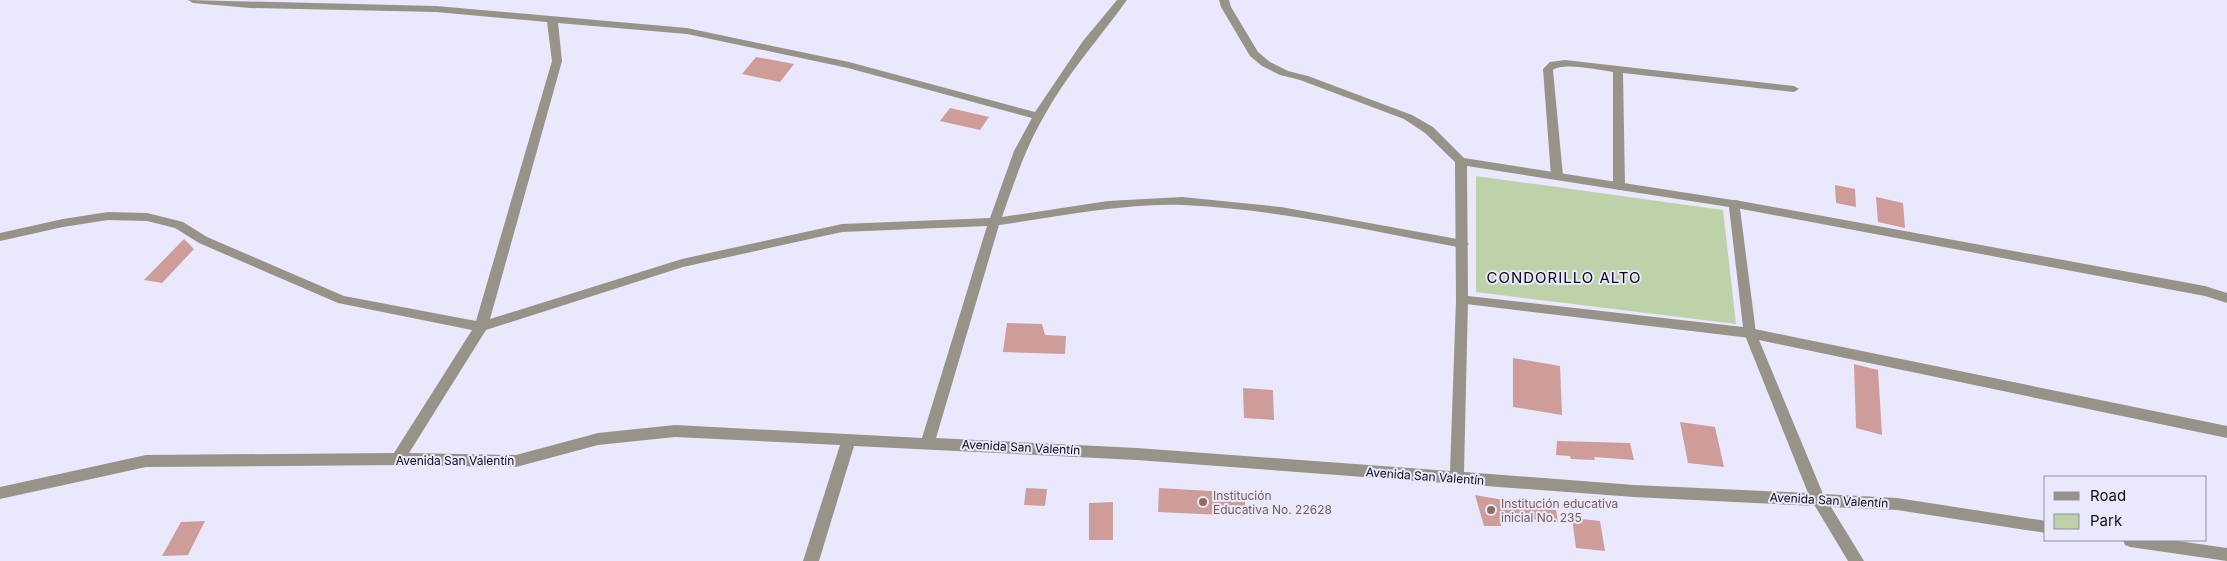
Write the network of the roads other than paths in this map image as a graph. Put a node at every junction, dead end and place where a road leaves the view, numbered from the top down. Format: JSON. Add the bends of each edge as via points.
{"nodes":[{"id":1,"x":193,"y":0,"type":"edge"},
{"id":2,"x":1122,"y":0,"type":"edge"},
{"id":3,"x":1224,"y":0,"type":"edge"},
{"id":4,"x":440,"y":4,"type":"edge"},
{"id":5,"x":552,"y":18,"type":"junction"},
{"id":6,"x":1618,"y":69,"type":"junction"},
{"id":7,"x":1794,"y":88,"type":"dead end"},
{"id":8,"x":1038,"y":116,"type":"junction"},
{"id":9,"x":1461,"y":161,"type":"junction"},
{"id":10,"x":1557,"y":176,"type":"junction"},
{"id":11,"x":1619,"y":186,"type":"junction"},
{"id":12,"x":1735,"y":204,"type":"junction"},
{"id":13,"x":994,"y":222,"type":"junction"},
{"id":14,"x":0,"y":237,"type":"edge"},
{"id":15,"x":1463,"y":244,"type":"junction"},
{"id":16,"x":2227,"y":298,"type":"edge"},
{"id":17,"x":1462,"y":300,"type":"junction"},
{"id":18,"x":481,"y":327,"type":"junction"},
{"id":19,"x":1750,"y":334,"type":"junction"},
{"id":20,"x":2227,"y":432,"type":"edge"},
{"id":21,"x":849,"y":439,"type":"junction"},
{"id":22,"x":928,"y":442,"type":"junction"},
{"id":23,"x":398,"y":459,"type":"junction"},
{"id":24,"x":1457,"y":478,"type":"junction"},
{"id":25,"x":0,"y":493,"type":"edge"},
{"id":26,"x":1818,"y":499,"type":"junction"},
{"id":27,"x":2044,"y":527,"type":"edge"},
{"id":28,"x":2136,"y":541,"type":"edge"},
{"id":29,"x":2227,"y":555,"type":"edge"},
{"id":30,"x":811,"y":561,"type":"edge"},
{"id":31,"x":1856,"y":561,"type":"edge"}],
"edges":[{"from":1,"to":4,"type":"street","via":[[250,5]]},
{"from":2,"to":8,"type":"street","via":[[1087,44]]},
{"from":3,"to":9,"type":"street","via":[[1254,54],[1266,64],[1408,117],[1429,130]]},
{"from":4,"to":5,"type":"street"},
{"from":5,"to":8,"type":"street","via":[[687,30],[849,65]]},
{"from":5,"to":18,"type":"street","via":[[556,61]]},
{"from":6,"to":7,"type":"street"},
{"from":6,"to":10,"type":"street","via":[[1565,63],[1554,64],[1548,69]]},
{"from":6,"to":11,"type":"street"},
{"from":8,"to":13,"type":"street","via":[[1020,151]]},
{"from":9,"to":10,"type":"street"},
{"from":9,"to":15,"type":"street"},
{"from":10,"to":11,"type":"street"},
{"from":11,"to":12,"type":"street"},
{"from":12,"to":16,"type":"street","via":[[2204,291]]},
{"from":12,"to":19,"type":"street"},
{"from":13,"to":15,"type":"street","via":[[1108,205],[1182,201],[1281,211]]},
{"from":13,"to":18,"type":"street","via":[[842,228],[682,263]]},
{"from":13,"to":22,"type":"street"},
{"from":14,"to":18,"type":"street","via":[[108,216],[147,217],[179,225],[203,240],[342,300]]},
{"from":15,"to":17,"type":"street"},
{"from":17,"to":19,"type":"street"},
{"from":17,"to":24,"type":"street"},
{"from":18,"to":23,"type":"street"},
{"from":19,"to":20,"type":"street","via":[[2096,402]]},
{"from":19,"to":26,"type":"street"},
{"from":21,"to":22,"type":"street","name":"Avenida San Valentín"},
{"from":21,"to":23,"type":"street","name":"Avenida San Valentín","via":[[675,432],[598,439],[516,461]]},
{"from":21,"to":30,"type":"street"},
{"from":22,"to":24,"type":"street","name":"Avenida San Valentín"},
{"from":23,"to":25,"type":"street","name":"Avenida San Valentín","via":[[146,461]]},
{"from":24,"to":26,"type":"street","name":"Avenida San Valentín","via":[[1634,491]]},
{"from":26,"to":27,"type":"street","name":"Avenida San Valentín","via":[[1897,504]]},
{"from":26,"to":31,"type":"street"},
{"from":28,"to":29,"type":"street"}]}
